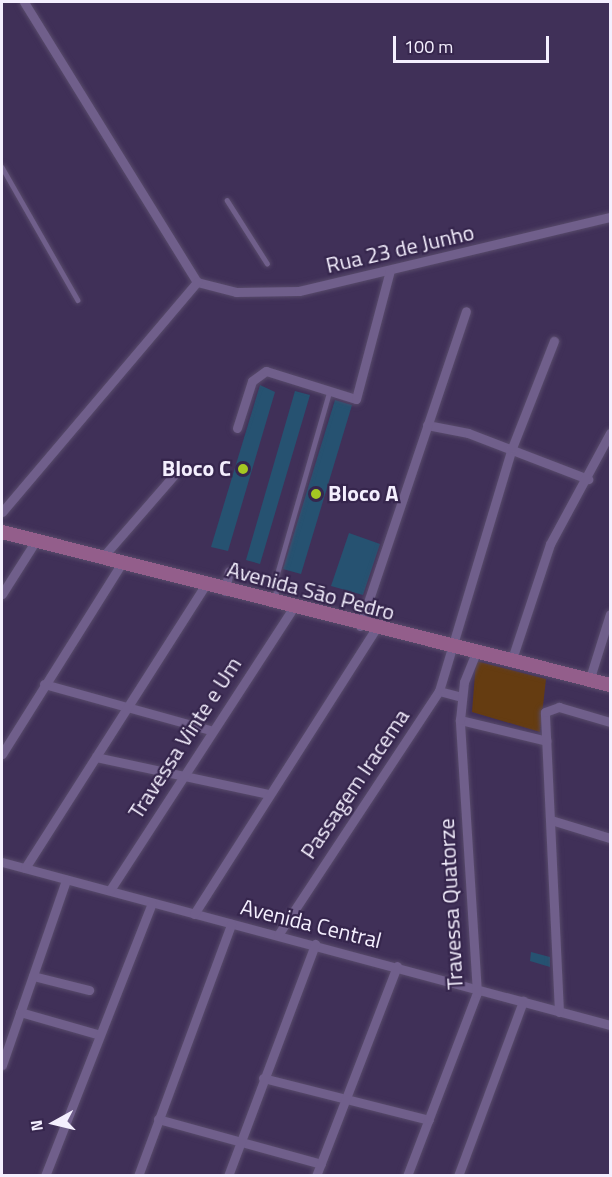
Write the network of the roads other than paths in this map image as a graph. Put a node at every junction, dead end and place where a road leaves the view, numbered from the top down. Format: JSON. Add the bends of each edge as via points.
{"nodes":[{"id":1,"x":24,"y":2,"type":"edge"},
{"id":2,"x":2,"y":167,"type":"edge"},
{"id":3,"x":227,"y":200,"type":"dead end"},
{"id":4,"x":610,"y":217,"type":"edge"},
{"id":5,"x":267,"y":263,"type":"dead end"},
{"id":6,"x":390,"y":270,"type":"junction"},
{"id":7,"x":197,"y":282,"type":"junction"},
{"id":8,"x":78,"y":300,"type":"dead end"},
{"id":9,"x":466,"y":311,"type":"dead end"},
{"id":10,"x":554,"y":341,"type":"dead end"},
{"id":11,"x":329,"y":393,"type":"junction"},
{"id":12,"x":427,"y":425,"type":"junction"},
{"id":13,"x":237,"y":428,"type":"dead end"},
{"id":14,"x":610,"y":433,"type":"edge"},
{"id":15,"x":512,"y":448,"type":"junction"},
{"id":16,"x":174,"y":475,"type":"dead end"},
{"id":17,"x":588,"y":480,"type":"junction"},
{"id":18,"x":2,"y":512,"type":"edge"},
{"id":19,"x":2,"y":532,"type":"edge"},
{"id":20,"x":35,"y":542,"type":"junction"},
{"id":21,"x":102,"y":559,"type":"junction"},
{"id":22,"x":121,"y":564,"type":"junction"},
{"id":23,"x":229,"y":572,"type":"dead end"},
{"id":24,"x":205,"y":585,"type":"junction"},
{"id":25,"x":225,"y":591,"type":"junction"},
{"id":26,"x":2,"y":594,"type":"edge"},
{"id":27,"x":276,"y":603,"type":"junction"},
{"id":28,"x":294,"y":608,"type":"junction"},
{"id":29,"x":610,"y":614,"type":"edge"},
{"id":30,"x":360,"y":626,"type":"junction"},
{"id":31,"x":375,"y":630,"type":"junction"},
{"id":32,"x":452,"y":648,"type":"junction"},
{"id":33,"x":475,"y":655,"type":"junction"},
{"id":34,"x":511,"y":662,"type":"junction"},
{"id":35,"x":589,"y":681,"type":"junction"},
{"id":36,"x":44,"y":684,"type":"junction"},
{"id":37,"x":610,"y":685,"type":"edge"},
{"id":38,"x":439,"y":691,"type":"junction"},
{"id":39,"x":461,"y":697,"type":"junction"},
{"id":40,"x":128,"y":707,"type":"junction"},
{"id":41,"x":460,"y":720,"type":"junction"},
{"id":42,"x":610,"y":722,"type":"edge"},
{"id":43,"x":213,"y":731,"type":"junction"},
{"id":44,"x":547,"y":741,"type":"junction"},
{"id":45,"x":2,"y":754,"type":"edge"},
{"id":46,"x":96,"y":757,"type":"junction"},
{"id":47,"x":184,"y":776,"type":"junction"},
{"id":48,"x":268,"y":794,"type":"junction"},
{"id":49,"x":551,"y":820,"type":"junction"},
{"id":50,"x":610,"y":838,"type":"edge"},
{"id":51,"x":2,"y":862,"type":"edge"},
{"id":52,"x":25,"y":868,"type":"junction"},
{"id":53,"x":66,"y":880,"type":"junction"},
{"id":54,"x":110,"y":890,"type":"junction"},
{"id":55,"x":152,"y":903,"type":"junction"},
{"id":56,"x":194,"y":914,"type":"junction"},
{"id":57,"x":231,"y":924,"type":"junction"},
{"id":58,"x":278,"y":935,"type":"junction"},
{"id":59,"x":315,"y":944,"type":"junction"},
{"id":60,"x":397,"y":966,"type":"junction"},
{"id":61,"x":33,"y":976,"type":"junction"},
{"id":62,"x":476,"y":987,"type":"junction"},
{"id":63,"x":89,"y":990,"type":"dead end"},
{"id":64,"x":523,"y":1001,"type":"junction"},
{"id":65,"x":20,"y":1012,"type":"junction"},
{"id":66,"x":559,"y":1012,"type":"junction"},
{"id":67,"x":610,"y":1025,"type":"edge"},
{"id":68,"x":100,"y":1035,"type":"junction"},
{"id":69,"x":2,"y":1065,"type":"edge"},
{"id":70,"x":263,"y":1078,"type":"junction"},
{"id":71,"x":347,"y":1099,"type":"junction"},
{"id":72,"x":158,"y":1119,"type":"junction"},
{"id":73,"x":429,"y":1120,"type":"junction"},
{"id":74,"x":241,"y":1140,"type":"junction"},
{"id":75,"x":321,"y":1164,"type":"junction"},
{"id":76,"x":45,"y":1176,"type":"edge"},
{"id":77,"x":138,"y":1176,"type":"edge"},
{"id":78,"x":228,"y":1176,"type":"edge"},
{"id":79,"x":316,"y":1176,"type":"edge"},
{"id":80,"x":407,"y":1176,"type":"edge"},
{"id":81,"x":458,"y":1176,"type":"edge"}],
"edges":[{"from":1,"to":7,"type":"street"},
{"from":2,"to":8,"type":"lane"},
{"from":3,"to":5,"type":"lane"},
{"from":4,"to":6,"type":"street","name":"Rua 23 de Junho"},
{"from":6,"to":7,"type":"street","name":"Rua 23 de Junho","via":[[269,294]]},
{"from":6,"to":11,"type":"street","via":[[352,401]]},
{"from":7,"to":18,"type":"street"},
{"from":9,"to":12,"type":"street"},
{"from":10,"to":15,"type":"street","name":"Passagem Iracema"},
{"from":11,"to":13,"type":"street","via":[[266,371],[252,381]]},
{"from":11,"to":27,"type":"lane","via":[[275,581]]},
{"from":12,"to":15,"type":"street"},
{"from":12,"to":30,"type":"street"},
{"from":14,"to":17,"type":"street"},
{"from":15,"to":17,"type":"street"},
{"from":15,"to":32,"type":"street","name":"Passagem Iracema"},
{"from":16,"to":21,"type":"street"},
{"from":17,"to":34,"type":"street","via":[[550,544]]},
{"from":19,"to":20,"type":"main road","name":"Avenida São Pedro"},
{"from":20,"to":21,"type":"main road","name":"Avenida São Pedro"},
{"from":20,"to":26,"type":"street"},
{"from":21,"to":22,"type":"main road","name":"Avenida São Pedro"},
{"from":22,"to":24,"type":"main road","name":"Avenida São Pedro"},
{"from":22,"to":36,"type":"street"},
{"from":23,"to":25,"type":"street"},
{"from":24,"to":25,"type":"main road","name":"Avenida São Pedro"},
{"from":24,"to":40,"type":"street"},
{"from":25,"to":27,"type":"main road","name":"Avenida São Pedro"},
{"from":27,"to":28,"type":"main road","name":"Avenida São Pedro"},
{"from":28,"to":30,"type":"main road","name":"Avenida São Pedro"},
{"from":28,"to":43,"type":"street","name":"Travessa Vinte e Um"},
{"from":29,"to":35,"type":"street"},
{"from":30,"to":31,"type":"main road","name":"Avenida São Pedro"},
{"from":31,"to":32,"type":"main road","name":"Avenida São Pedro"},
{"from":31,"to":48,"type":"street"},
{"from":32,"to":33,"type":"main road","name":"Avenida São Pedro"},
{"from":32,"to":38,"type":"street","name":"Passagem Iracema"},
{"from":33,"to":34,"type":"main road","name":"Avenida São Pedro"},
{"from":33,"to":39,"type":"street","name":"Travessa Quatorze"},
{"from":34,"to":35,"type":"main road","name":"Avenida São Pedro"},
{"from":35,"to":37,"type":"main road","name":"Avenida São Pedro"},
{"from":36,"to":40,"type":"street"},
{"from":36,"to":45,"type":"street"},
{"from":38,"to":39,"type":"street"},
{"from":38,"to":58,"type":"street","name":"Passagem Iracema"},
{"from":39,"to":41,"type":"street","name":"Travessa Quatorze"},
{"from":40,"to":43,"type":"street"},
{"from":40,"to":46,"type":"street"},
{"from":41,"to":44,"type":"street"},
{"from":41,"to":62,"type":"street","name":"Travessa Quatorze"},
{"from":42,"to":44,"type":"street","via":[[550,706],[545,712]]},
{"from":43,"to":47,"type":"street","name":"Travessa Vinte e Um"},
{"from":44,"to":49,"type":"street"},
{"from":46,"to":47,"type":"street"},
{"from":46,"to":52,"type":"street"},
{"from":47,"to":48,"type":"street"},
{"from":47,"to":54,"type":"street","name":"Travessa Vinte e Um"},
{"from":48,"to":56,"type":"street"},
{"from":49,"to":50,"type":"street"},
{"from":49,"to":66,"type":"street"},
{"from":51,"to":52,"type":"street","name":"Avenida Central"},
{"from":52,"to":53,"type":"street","name":"Avenida Central"},
{"from":53,"to":54,"type":"street","name":"Avenida Central"},
{"from":53,"to":61,"type":"street"},
{"from":54,"to":55,"type":"street","name":"Avenida Central"},
{"from":55,"to":56,"type":"street","name":"Avenida Central"},
{"from":55,"to":68,"type":"street"},
{"from":56,"to":57,"type":"street","name":"Avenida Central"},
{"from":57,"to":58,"type":"street","name":"Avenida Central"},
{"from":57,"to":72,"type":"street"},
{"from":58,"to":59,"type":"street","name":"Avenida Central"},
{"from":59,"to":60,"type":"street","name":"Avenida Central"},
{"from":59,"to":70,"type":"street"},
{"from":60,"to":62,"type":"street","name":"Avenida Central"},
{"from":60,"to":71,"type":"street"},
{"from":61,"to":63,"type":"street"},
{"from":61,"to":65,"type":"street"},
{"from":62,"to":64,"type":"street","name":"Avenida Central"},
{"from":62,"to":73,"type":"street","name":"Travessa Quatorze","via":[[468,1024]]},
{"from":64,"to":66,"type":"street","name":"Avenida Central"},
{"from":64,"to":81,"type":"street"},
{"from":65,"to":68,"type":"street"},
{"from":65,"to":69,"type":"street"},
{"from":66,"to":67,"type":"street","name":"Avenida Central"},
{"from":68,"to":76,"type":"street"},
{"from":70,"to":71,"type":"street"},
{"from":70,"to":74,"type":"street"},
{"from":71,"to":73,"type":"street"},
{"from":71,"to":75,"type":"street"},
{"from":72,"to":74,"type":"street"},
{"from":72,"to":77,"type":"street"},
{"from":73,"to":80,"type":"street","name":"Travessa Quatorze"},
{"from":74,"to":75,"type":"street"},
{"from":74,"to":78,"type":"street"},
{"from":75,"to":79,"type":"street"}]}
